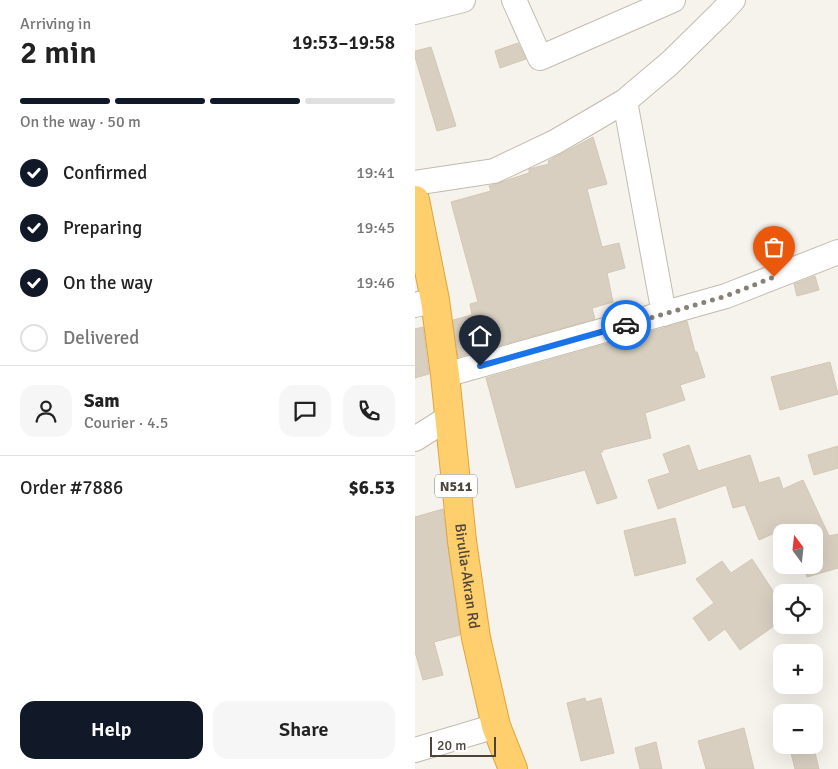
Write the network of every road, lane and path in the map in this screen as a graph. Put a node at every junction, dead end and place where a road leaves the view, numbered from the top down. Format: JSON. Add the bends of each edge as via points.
{"nodes":[{"id":1,"x":463,"y":0,"type":"edge"},
{"id":2,"x":514,"y":0,"type":"edge"},
{"id":3,"x":673,"y":0,"type":"edge"},
{"id":4,"x":733,"y":0,"type":"edge"},
{"id":5,"x":415,"y":12,"type":"edge"},
{"id":6,"x":625,"y":101,"type":"junction"},
{"id":7,"x":415,"y":183,"type":"edge"},
{"id":8,"x":415,"y":200,"type":"edge"},
{"id":9,"x":838,"y":252,"type":"edge"},
{"id":10,"x":425,"y":302,"type":"edge"},
{"id":11,"x":664,"y":314,"type":"junction"},
{"id":12,"x":445,"y":376,"type":"junction"},
{"id":13,"x":448,"y":418,"type":"junction"},
{"id":14,"x":415,"y":439,"type":"edge"},
{"id":15,"x":496,"y":726,"type":"junction"},
{"id":16,"x":415,"y":750,"type":"edge"},
{"id":17,"x":513,"y":769,"type":"edge"}],
"edges":[{"from":1,"to":5,"type":"street"},
{"from":2,"to":3,"type":"street","via":[[540,58]]},
{"from":4,"to":6,"type":"street"},
{"from":6,"to":7,"type":"street","via":[[555,142],[494,171]]},
{"from":6,"to":11,"type":"street"},
{"from":8,"to":10,"type":"highway","name":"Birulia-Akran Rd","number":"N511"},
{"from":9,"to":11,"type":"street","via":[[726,296]]},
{"from":10,"to":12,"type":"highway","name":"Birulia-Akran Rd","number":"N511"},
{"from":11,"to":12,"type":"street"},
{"from":12,"to":13,"type":"highway","name":"Birulia-Akran Rd","number":"N511"},
{"from":13,"to":14,"type":"street"},
{"from":13,"to":15,"type":"highway","name":"Birulia-Akran Rd","number":"N511","via":[[476,638]]},
{"from":15,"to":16,"type":"street"},
{"from":15,"to":17,"type":"highway","name":"Birulia-Akran Rd","number":"N511"}]}
